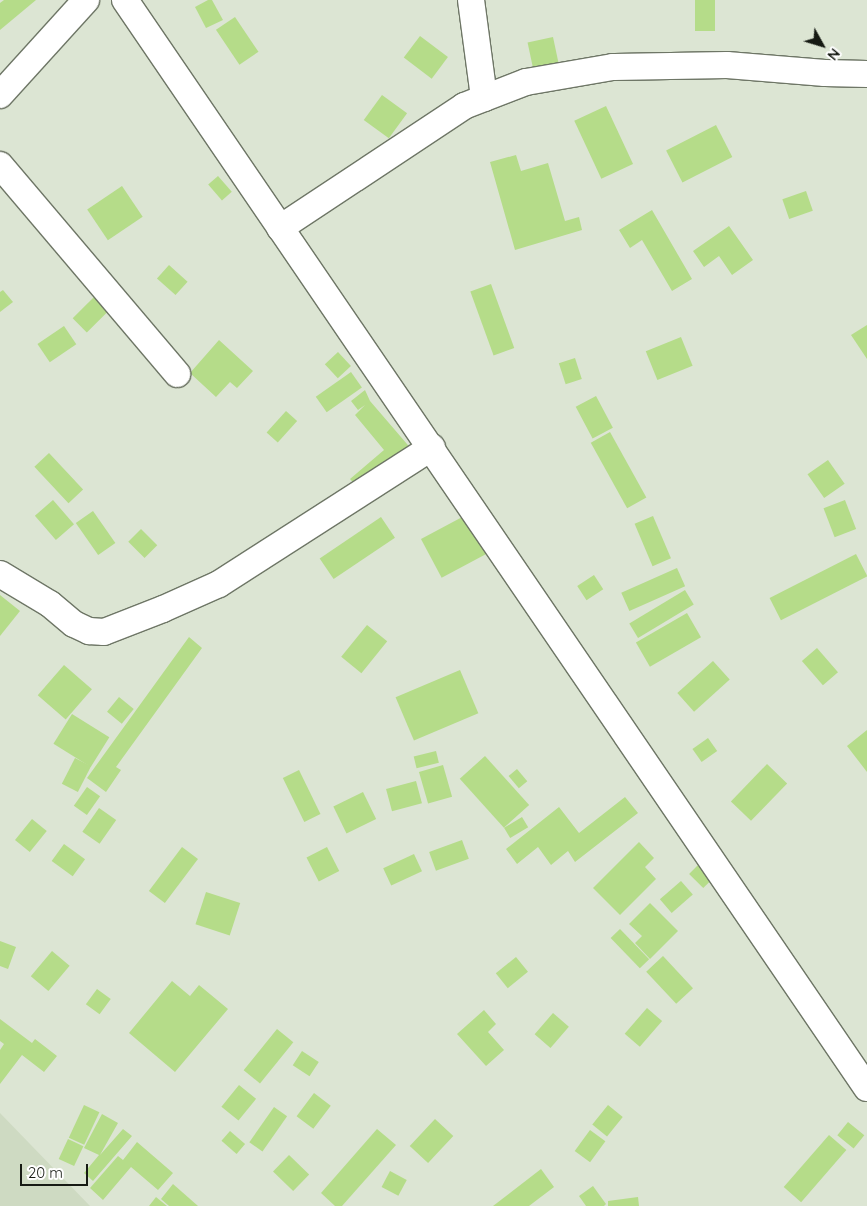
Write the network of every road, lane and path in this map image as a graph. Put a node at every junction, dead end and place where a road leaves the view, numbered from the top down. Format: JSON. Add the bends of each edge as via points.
{"nodes":[{"id":1,"x":86,"y":0,"type":"edge"},
{"id":2,"x":125,"y":0,"type":"edge"},
{"id":3,"x":472,"y":0,"type":"edge"},
{"id":4,"x":867,"y":74,"type":"edge"},
{"id":5,"x":0,"y":95,"type":"edge"},
{"id":6,"x":484,"y":98,"type":"junction"},
{"id":7,"x":0,"y":165,"type":"edge"},
{"id":8,"x":280,"y":228,"type":"junction"},
{"id":9,"x":177,"y":374,"type":"dead end"},
{"id":10,"x":432,"y":447,"type":"junction"},
{"id":11,"x":0,"y":574,"type":"edge"},
{"id":12,"x":867,"y":1088,"type":"edge"}],
"edges":[{"from":1,"to":5,"type":"street"},
{"from":2,"to":8,"type":"street"},
{"from":3,"to":6,"type":"street"},
{"from":4,"to":6,"type":"street","via":[[825,74],[727,65],[613,68],[526,82]]},
{"from":6,"to":8,"type":"street","via":[[464,106]]},
{"from":7,"to":9,"type":"street"},
{"from":8,"to":10,"type":"street"},
{"from":10,"to":11,"type":"street","via":[[219,584],[104,632],[89,631],[74,624],[50,604]]},
{"from":10,"to":12,"type":"street"}]}
